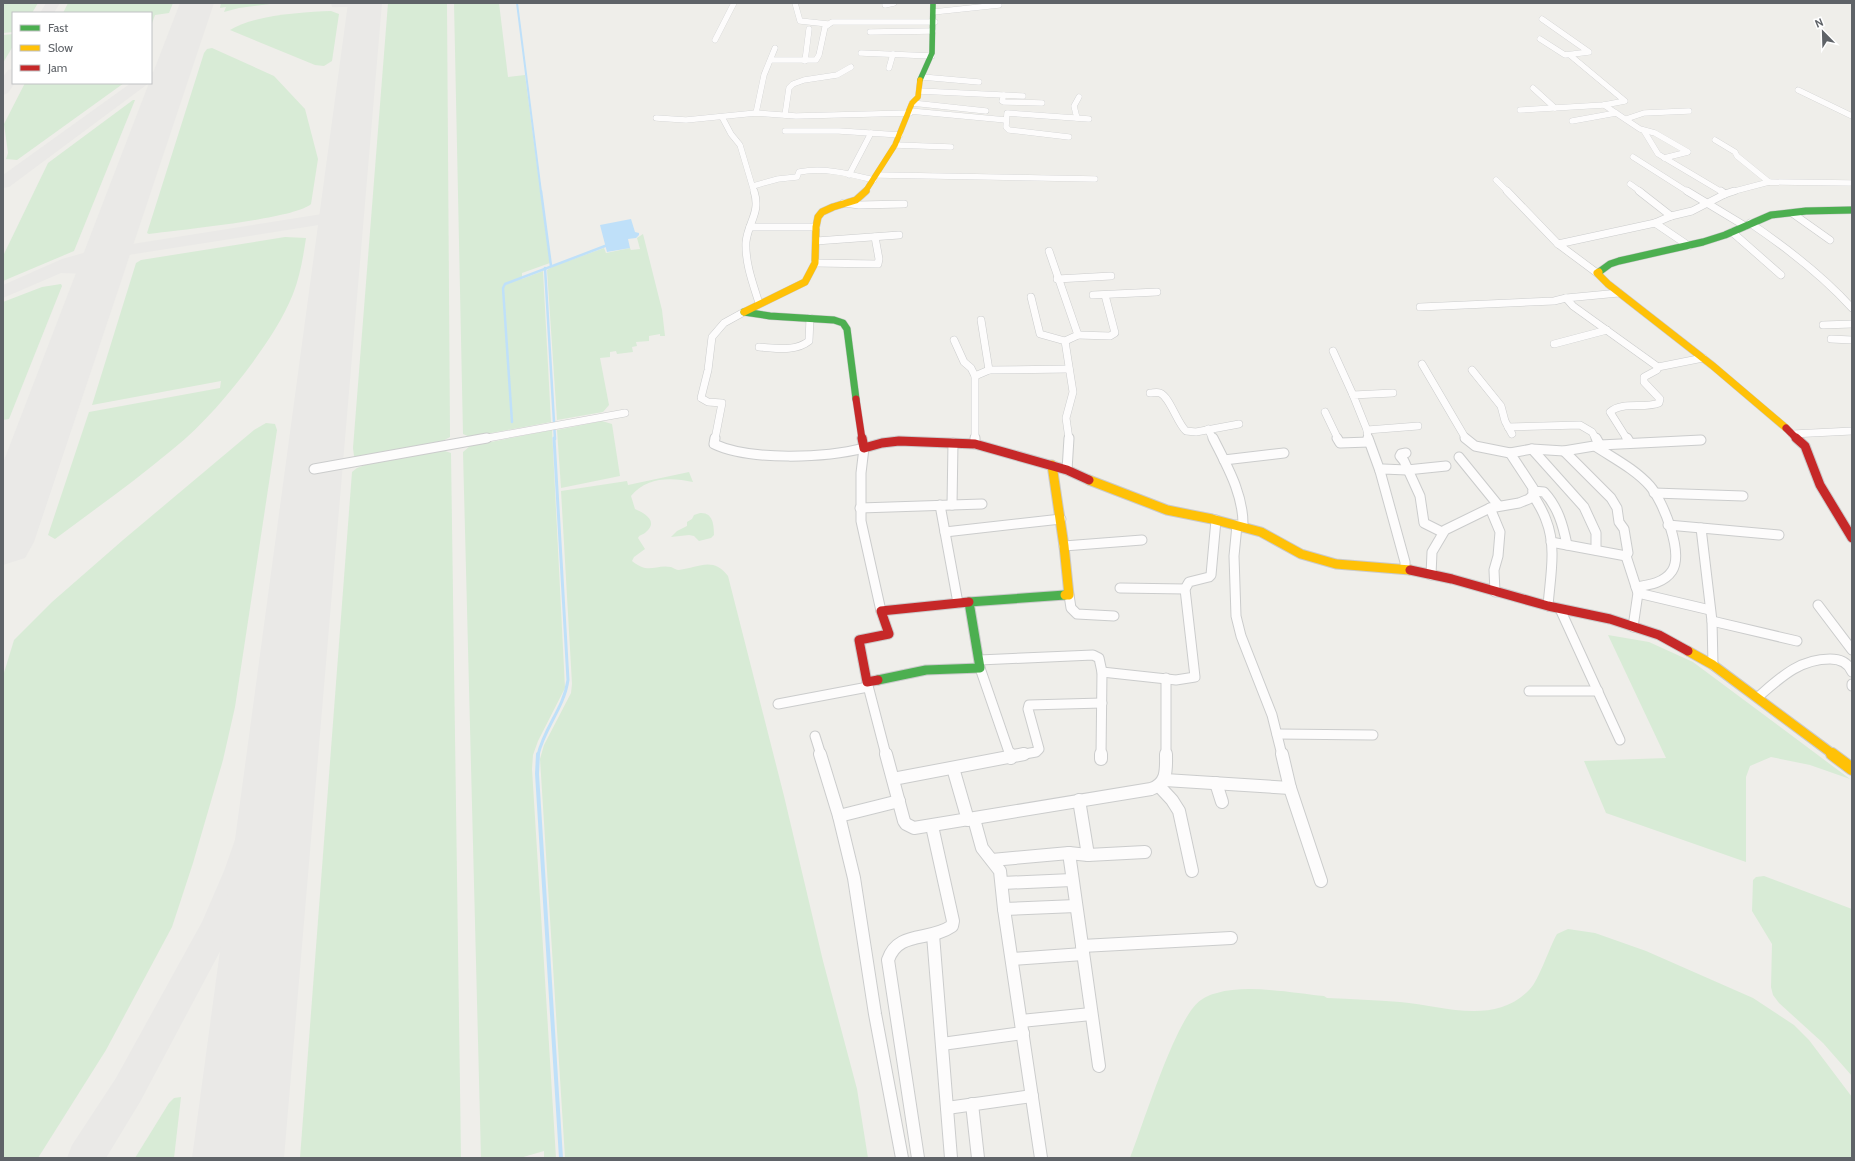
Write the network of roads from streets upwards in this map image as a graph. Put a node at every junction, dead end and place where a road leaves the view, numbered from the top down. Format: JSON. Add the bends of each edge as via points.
{"nodes":[{"id":1,"x":734,"y":3,"type":"edge"},
{"id":2,"x":795,"y":3,"type":"edge"},
{"id":3,"x":894,"y":3,"type":"edge"},
{"id":4,"x":885,"y":5,"type":"dead end"},
{"id":5,"x":999,"y":5,"type":"dead end"},
{"id":6,"x":933,"y":7,"type":"edge"},
{"id":7,"x":1542,"y":19,"type":"dead end"},
{"id":8,"x":828,"y":24,"type":"junction"},
{"id":9,"x":934,"y":26,"type":"junction"},
{"id":10,"x":809,"y":29,"type":"dead end"},
{"id":11,"x":870,"y":32,"type":"dead end"},
{"id":12,"x":1540,"y":39,"type":"dead end"},
{"id":13,"x":715,"y":40,"type":"dead end"},
{"id":14,"x":775,"y":48,"type":"dead end"},
{"id":15,"x":861,"y":53,"type":"dead end"},
{"id":16,"x":893,"y":54,"type":"junction"},
{"id":17,"x":932,"y":56,"type":"junction"},
{"id":18,"x":1571,"y":56,"type":"junction"},
{"id":19,"x":772,"y":60,"type":"junction"},
{"id":20,"x":805,"y":61,"type":"junction"},
{"id":21,"x":852,"y":67,"type":"dead end"},
{"id":22,"x":889,"y":68,"type":"dead end"},
{"id":23,"x":922,"y":77,"type":"junction"},
{"id":24,"x":979,"y":82,"type":"dead end"},
{"id":25,"x":1533,"y":88,"type":"dead end"},
{"id":26,"x":1798,"y":90,"type":"dead end"},
{"id":27,"x":919,"y":91,"type":"junction"},
{"id":28,"x":1004,"y":95,"type":"junction"},
{"id":29,"x":1023,"y":96,"type":"dead end"},
{"id":30,"x":1079,"y":97,"type":"dead end"},
{"id":31,"x":1042,"y":103,"type":"dead end"},
{"id":32,"x":1604,"y":105,"type":"junction"},
{"id":33,"x":1555,"y":108,"type":"junction"},
{"id":34,"x":911,"y":109,"type":"junction"},
{"id":35,"x":1520,"y":110,"type":"dead end"},
{"id":36,"x":986,"y":111,"type":"dead end"},
{"id":37,"x":1689,"y":111,"type":"dead end"},
{"id":38,"x":756,"y":113,"type":"junction"},
{"id":39,"x":1616,"y":113,"type":"junction"},
{"id":40,"x":785,"y":115,"type":"junction"},
{"id":41,"x":722,"y":116,"type":"junction"},
{"id":42,"x":1852,"y":116,"type":"edge"},
{"id":43,"x":656,"y":118,"type":"dead end"},
{"id":44,"x":1077,"y":118,"type":"junction"},
{"id":45,"x":1090,"y":119,"type":"dead end"},
{"id":46,"x":1626,"y":119,"type":"junction"},
{"id":47,"x":1006,"y":120,"type":"junction"},
{"id":48,"x":1572,"y":121,"type":"dead end"},
{"id":49,"x":785,"y":131,"type":"dead end"},
{"id":50,"x":1644,"y":131,"type":"junction"},
{"id":51,"x":871,"y":133,"type":"junction"},
{"id":52,"x":900,"y":135,"type":"junction"},
{"id":53,"x":1069,"y":136,"type":"dead end"},
{"id":54,"x":1715,"y":140,"type":"dead end"},
{"id":55,"x":895,"y":146,"type":"junction"},
{"id":56,"x":951,"y":147,"type":"dead end"},
{"id":57,"x":1633,"y":157,"type":"dead end"},
{"id":58,"x":1664,"y":158,"type":"junction"},
{"id":59,"x":1680,"y":168,"type":"junction"},
{"id":60,"x":1673,"y":170,"type":"dead end"},
{"id":61,"x":1666,"y":172,"type":"dead end"},
{"id":62,"x":1659,"y":174,"type":"junction"},
{"id":63,"x":849,"y":175,"type":"junction"},
{"id":64,"x":875,"y":177,"type":"junction"},
{"id":65,"x":1095,"y":179,"type":"dead end"},
{"id":66,"x":1496,"y":180,"type":"dead end"},
{"id":67,"x":1769,"y":182,"type":"junction"},
{"id":68,"x":1852,"y":183,"type":"edge"},
{"id":69,"x":1630,"y":184,"type":"dead end"},
{"id":70,"x":753,"y":186,"type":"junction"},
{"id":71,"x":1725,"y":194,"type":"junction"},
{"id":72,"x":844,"y":203,"type":"junction"},
{"id":73,"x":1705,"y":203,"type":"junction"},
{"id":74,"x":904,"y":204,"type":"dead end"},
{"id":75,"x":1852,"y":210,"type":"edge"},
{"id":76,"x":1792,"y":213,"type":"junction"},
{"id":77,"x":1672,"y":216,"type":"junction"},
{"id":78,"x":1655,"y":223,"type":"junction"},
{"id":79,"x":1748,"y":224,"type":"junction"},
{"id":80,"x":750,"y":227,"type":"junction"},
{"id":81,"x":816,"y":227,"type":"junction"},
{"id":82,"x":1732,"y":232,"type":"junction"},
{"id":83,"x":899,"y":235,"type":"dead end"},
{"id":84,"x":875,"y":237,"type":"junction"},
{"id":85,"x":1830,"y":240,"type":"dead end"},
{"id":86,"x":816,"y":241,"type":"junction"},
{"id":87,"x":1558,"y":244,"type":"junction"},
{"id":88,"x":1689,"y":246,"type":"junction"},
{"id":89,"x":1049,"y":251,"type":"dead end"},
{"id":90,"x":815,"y":264,"type":"junction"},
{"id":91,"x":1597,"y":273,"type":"junction"},
{"id":92,"x":1781,"y":275,"type":"dead end"},
{"id":93,"x":1111,"y":276,"type":"dead end"},
{"id":94,"x":1057,"y":279,"type":"junction"},
{"id":95,"x":1157,"y":292,"type":"dead end"},
{"id":96,"x":1619,"y":293,"type":"junction"},
{"id":97,"x":1105,"y":295,"type":"junction"},
{"id":98,"x":1093,"y":296,"type":"dead end"},
{"id":99,"x":1031,"y":297,"type":"dead end"},
{"id":100,"x":1566,"y":298,"type":"junction"},
{"id":101,"x":759,"y":303,"type":"junction"},
{"id":102,"x":1420,"y":307,"type":"dead end"},
{"id":103,"x":1852,"y":308,"type":"edge"},
{"id":104,"x":744,"y":312,"type":"junction"},
{"id":105,"x":810,"y":318,"type":"junction"},
{"id":106,"x":981,"y":320,"type":"dead end"},
{"id":107,"x":1852,"y":324,"type":"edge"},
{"id":108,"x":1823,"y":325,"type":"dead end"},
{"id":109,"x":1607,"y":330,"type":"junction"},
{"id":110,"x":1078,"y":335,"type":"junction"},
{"id":111,"x":954,"y":340,"type":"dead end"},
{"id":112,"x":1831,"y":340,"type":"dead end"},
{"id":113,"x":1852,"y":340,"type":"edge"},
{"id":114,"x":1065,"y":341,"type":"junction"},
{"id":115,"x":1554,"y":344,"type":"dead end"},
{"id":116,"x":759,"y":347,"type":"dead end"},
{"id":117,"x":1334,"y":352,"type":"dead end"},
{"id":118,"x":1703,"y":358,"type":"junction"},
{"id":119,"x":1422,"y":364,"type":"dead end"},
{"id":120,"x":1658,"y":367,"type":"junction"},
{"id":121,"x":1069,"y":369,"type":"junction"},
{"id":122,"x":989,"y":370,"type":"junction"},
{"id":123,"x":1472,"y":370,"type":"dead end"},
{"id":124,"x":975,"y":376,"type":"junction"},
{"id":125,"x":1150,"y":393,"type":"dead end"},
{"id":126,"x":1393,"y":393,"type":"dead end"},
{"id":127,"x":1354,"y":395,"type":"junction"},
{"id":128,"x":1325,"y":412,"type":"dead end"},
{"id":129,"x":625,"y":413,"type":"dead end"},
{"id":130,"x":1239,"y":424,"type":"dead end"},
{"id":131,"x":1418,"y":426,"type":"dead end"},
{"id":132,"x":1208,"y":429,"type":"junction"},
{"id":133,"x":1367,"y":430,"type":"junction"},
{"id":134,"x":1852,"y":431,"type":"edge"},
{"id":135,"x":1792,"y":434,"type":"junction"},
{"id":136,"x":1701,"y":440,"type":"dead end"},
{"id":137,"x":1369,"y":442,"type":"junction"},
{"id":138,"x":953,"y":443,"type":"junction"},
{"id":139,"x":1630,"y":443,"type":"junction"},
{"id":140,"x":975,"y":444,"type":"junction"},
{"id":141,"x":1597,"y":445,"type":"junction"},
{"id":142,"x":864,"y":448,"type":"junction"},
{"id":143,"x":1532,"y":449,"type":"junction"},
{"id":144,"x":1564,"y":451,"type":"junction"},
{"id":145,"x":1284,"y":452,"type":"dead end"},
{"id":146,"x":1406,"y":453,"type":"dead end"},
{"id":147,"x":1510,"y":453,"type":"junction"},
{"id":148,"x":1459,"y":457,"type":"dead end"},
{"id":149,"x":1224,"y":460,"type":"junction"},
{"id":150,"x":1052,"y":465,"type":"junction"},
{"id":151,"x":1446,"y":466,"type":"dead end"},
{"id":152,"x":314,"y":469,"type":"dead end"},
{"id":153,"x":1067,"y":470,"type":"junction"},
{"id":154,"x":1407,"y":470,"type":"junction"},
{"id":155,"x":1380,"y":471,"type":"junction"},
{"id":156,"x":1533,"y":493,"type":"junction"},
{"id":157,"x":1654,"y":493,"type":"junction"},
{"id":158,"x":1743,"y":496,"type":"dead end"},
{"id":159,"x":982,"y":504,"type":"dead end"},
{"id":160,"x":940,"y":505,"type":"junction"},
{"id":161,"x":952,"y":505,"type":"junction"},
{"id":162,"x":1494,"y":506,"type":"junction"},
{"id":163,"x":860,"y":508,"type":"junction"},
{"id":164,"x":1060,"y":519,"type":"junction"},
{"id":165,"x":1216,"y":520,"type":"junction"},
{"id":166,"x":1668,"y":525,"type":"junction"},
{"id":167,"x":1240,"y":526,"type":"junction"},
{"id":168,"x":1701,"y":528,"type":"junction"},
{"id":169,"x":945,"y":532,"type":"junction"},
{"id":170,"x":1442,"y":532,"type":"junction"},
{"id":171,"x":1779,"y":535,"type":"dead end"},
{"id":172,"x":1852,"y":538,"type":"edge"},
{"id":173,"x":1142,"y":540,"type":"dead end"},
{"id":174,"x":1551,"y":542,"type":"junction"},
{"id":175,"x":1567,"y":545,"type":"junction"},
{"id":176,"x":1064,"y":546,"type":"junction"},
{"id":177,"x":1596,"y":550,"type":"junction"},
{"id":178,"x":1626,"y":556,"type":"junction"},
{"id":179,"x":1405,"y":570,"type":"junction"},
{"id":180,"x":1431,"y":574,"type":"junction"},
{"id":181,"x":1120,"y":588,"type":"dead end"},
{"id":182,"x":1185,"y":589,"type":"junction"},
{"id":183,"x":1637,"y":590,"type":"junction"},
{"id":184,"x":1495,"y":592,"type":"junction"},
{"id":185,"x":1069,"y":595,"type":"junction"},
{"id":186,"x":969,"y":602,"type":"junction"},
{"id":187,"x":958,"y":603,"type":"junction"},
{"id":188,"x":1818,"y":605,"type":"dead end"},
{"id":189,"x":1548,"y":606,"type":"junction"},
{"id":190,"x":1560,"y":609,"type":"junction"},
{"id":191,"x":1710,"y":610,"type":"junction"},
{"id":192,"x":881,"y":611,"type":"junction"},
{"id":193,"x":1114,"y":616,"type":"dead end"},
{"id":194,"x":1712,"y":622,"type":"junction"},
{"id":195,"x":1633,"y":627,"type":"junction"},
{"id":196,"x":1797,"y":641,"type":"dead end"},
{"id":197,"x":1852,"y":650,"type":"edge"},
{"id":198,"x":979,"y":664,"type":"junction"},
{"id":199,"x":1713,"y":664,"type":"junction"},
{"id":200,"x":1102,"y":672,"type":"junction"},
{"id":201,"x":1852,"y":672,"type":"edge"},
{"id":202,"x":1166,"y":678,"type":"junction"},
{"id":203,"x":867,"y":684,"type":"junction"},
{"id":204,"x":1529,"y":691,"type":"dead end"},
{"id":205,"x":1598,"y":691,"type":"junction"},
{"id":206,"x":1758,"y":697,"type":"junction"},
{"id":207,"x":1102,"y":702,"type":"junction"},
{"id":208,"x":778,"y":704,"type":"dead end"},
{"id":209,"x":1277,"y":734,"type":"junction"},
{"id":210,"x":1373,"y":735,"type":"dead end"},
{"id":211,"x":815,"y":736,"type":"dead end"},
{"id":212,"x":1620,"y":740,"type":"dead end"},
{"id":213,"x":1011,"y":758,"type":"junction"},
{"id":214,"x":1102,"y":759,"type":"dead end"},
{"id":215,"x":953,"y":768,"type":"junction"},
{"id":216,"x":1852,"y":769,"type":"edge"},
{"id":217,"x":893,"y":779,"type":"junction"},
{"id":218,"x":1162,"y":783,"type":"junction"},
{"id":219,"x":1216,"y":783,"type":"junction"},
{"id":220,"x":1290,"y":788,"type":"junction"},
{"id":221,"x":1079,"y":800,"type":"junction"},
{"id":222,"x":899,"y":801,"type":"junction"},
{"id":223,"x":1222,"y":802,"type":"dead end"},
{"id":224,"x":839,"y":816,"type":"junction"},
{"id":225,"x":971,"y":820,"type":"junction"},
{"id":226,"x":932,"y":826,"type":"junction"},
{"id":227,"x":1145,"y":852,"type":"dead end"},
{"id":228,"x":1069,"y":853,"type":"junction"},
{"id":229,"x":1088,"y":855,"type":"junction"},
{"id":230,"x":992,"y":860,"type":"junction"},
{"id":231,"x":1192,"y":871,"type":"dead end"},
{"id":232,"x":1072,"y":880,"type":"junction"},
{"id":233,"x":1321,"y":881,"type":"dead end"},
{"id":234,"x":1002,"y":883,"type":"junction"},
{"id":235,"x":1076,"y":906,"type":"junction"},
{"id":236,"x":1004,"y":909,"type":"junction"},
{"id":237,"x":933,"y":935,"type":"junction"},
{"id":238,"x":1231,"y":938,"type":"dead end"},
{"id":239,"x":1082,"y":950,"type":"junction"},
{"id":240,"x":1012,"y":959,"type":"junction"},
{"id":241,"x":1091,"y":1014,"type":"junction"},
{"id":242,"x":1022,"y":1028,"type":"junction"},
{"id":243,"x":942,"y":1044,"type":"junction"},
{"id":244,"x":1099,"y":1066,"type":"dead end"},
{"id":245,"x":1032,"y":1096,"type":"junction"},
{"id":246,"x":972,"y":1104,"type":"junction"},
{"id":247,"x":947,"y":1108,"type":"junction"},
{"id":248,"x":902,"y":1158,"type":"edge"},
{"id":249,"x":918,"y":1158,"type":"edge"},
{"id":250,"x":951,"y":1158,"type":"edge"},
{"id":251,"x":978,"y":1158,"type":"edge"},
{"id":252,"x":1041,"y":1158,"type":"edge"}],
"edges":[{"from":1,"to":13,"type":"street"},
{"from":2,"to":8,"type":"street","via":[[800,21]]},
{"from":3,"to":4,"type":"street"},
{"from":5,"to":6,"type":"street"},
{"from":6,"to":9,"type":"street"},
{"from":7,"to":18,"type":"street","via":[[1589,52]]},
{"from":8,"to":9,"type":"street","via":[[842,21]]},
{"from":8,"to":20,"type":"street","via":[[825,27],[818,58]]},
{"from":9,"to":11,"type":"street"},
{"from":9,"to":17,"type":"street"},
{"from":10,"to":20,"type":"street"},
{"from":12,"to":18,"type":"street","via":[[1560,53]]},
{"from":14,"to":19,"type":"street"},
{"from":15,"to":16,"type":"street"},
{"from":16,"to":17,"type":"street"},
{"from":16,"to":22,"type":"street"},
{"from":17,"to":23,"type":"street"},
{"from":18,"to":32,"type":"street","via":[[1625,100]]},
{"from":19,"to":20,"type":"street"},
{"from":19,"to":38,"type":"street","via":[[764,75]]},
{"from":21,"to":40,"type":"street","via":[[836,75],[791,84]]},
{"from":23,"to":24,"type":"street"},
{"from":23,"to":27,"type":"street"},
{"from":25,"to":33,"type":"street"},
{"from":26,"to":42,"type":"street"},
{"from":27,"to":28,"type":"street"},
{"from":27,"to":34,"type":"street"},
{"from":28,"to":29,"type":"street"},
{"from":28,"to":31,"type":"street","via":[[1004,102]]},
{"from":30,"to":44,"type":"street","via":[[1074,106]]},
{"from":32,"to":33,"type":"street"},
{"from":32,"to":39,"type":"street"},
{"from":33,"to":35,"type":"street"},
{"from":34,"to":36,"type":"street"},
{"from":34,"to":40,"type":"street"},
{"from":34,"to":47,"type":"street"},
{"from":34,"to":52,"type":"street","via":[[902,124]]},
{"from":37,"to":46,"type":"street","via":[[1644,113]]},
{"from":38,"to":40,"type":"street"},
{"from":38,"to":41,"type":"street"},
{"from":39,"to":46,"type":"street"},
{"from":39,"to":48,"type":"street"},
{"from":41,"to":43,"type":"street","via":[[676,120]]},
{"from":41,"to":70,"type":"street","via":[[740,145]]},
{"from":44,"to":45,"type":"street"},
{"from":44,"to":47,"type":"street","via":[[1007,113]]},
{"from":46,"to":50,"type":"street"},
{"from":47,"to":53,"type":"street","via":[[1006,127],[1009,130]]},
{"from":49,"to":51,"type":"street"},
{"from":50,"to":58,"type":"street","via":[[1654,149]]},
{"from":50,"to":58,"type":"street","via":[[1655,133],[1688,152]]},
{"from":51,"to":52,"type":"street"},
{"from":51,"to":63,"type":"street"},
{"from":52,"to":55,"type":"street"},
{"from":54,"to":67,"type":"street","via":[[1735,152]]},
{"from":55,"to":56,"type":"street"},
{"from":55,"to":64,"type":"street"},
{"from":57,"to":62,"type":"street"},
{"from":58,"to":59,"type":"street"},
{"from":59,"to":60,"type":"street"},
{"from":59,"to":71,"type":"street"},
{"from":61,"to":62,"type":"street"},
{"from":62,"to":73,"type":"street"},
{"from":63,"to":64,"type":"street"},
{"from":63,"to":70,"type":"street","via":[[820,170],[804,171],[799,172],[797,177]]},
{"from":64,"to":65,"type":"street"},
{"from":64,"to":72,"type":"street","via":[[868,190],[856,200]]},
{"from":66,"to":87,"type":"street"},
{"from":67,"to":68,"type":"street"},
{"from":67,"to":71,"type":"street"},
{"from":69,"to":77,"type":"street"},
{"from":70,"to":80,"type":"street","via":[[758,210]]},
{"from":71,"to":73,"type":"street"},
{"from":72,"to":74,"type":"street"},
{"from":72,"to":81,"type":"street","via":[[822,212]]},
{"from":73,"to":77,"type":"street","via":[[1692,211]]},
{"from":73,"to":79,"type":"street"},
{"from":75,"to":76,"type":"street"},
{"from":76,"to":79,"type":"street","via":[[1753,220]]},
{"from":76,"to":85,"type":"street"},
{"from":77,"to":78,"type":"street"},
{"from":78,"to":87,"type":"street"},
{"from":78,"to":88,"type":"street"},
{"from":79,"to":82,"type":"street"},
{"from":79,"to":103,"type":"street","via":[[1771,237],[1821,277]]},
{"from":80,"to":81,"type":"street"},
{"from":80,"to":101,"type":"street","via":[[747,251]]},
{"from":81,"to":86,"type":"street"},
{"from":82,"to":88,"type":"street"},
{"from":82,"to":92,"type":"street"},
{"from":83,"to":84,"type":"street"},
{"from":84,"to":86,"type":"street"},
{"from":84,"to":90,"type":"street","via":[[878,264]]},
{"from":86,"to":90,"type":"street"},
{"from":87,"to":91,"type":"street"},
{"from":88,"to":91,"type":"street","via":[[1627,259],[1602,267]]},
{"from":89,"to":94,"type":"street"},
{"from":90,"to":101,"type":"street","via":[[805,282]]},
{"from":91,"to":96,"type":"street"},
{"from":93,"to":94,"type":"street"},
{"from":94,"to":110,"type":"street","via":[[1069,304]]},
{"from":95,"to":97,"type":"street"},
{"from":96,"to":100,"type":"street"},
{"from":96,"to":118,"type":"street"},
{"from":97,"to":98,"type":"street"},
{"from":97,"to":110,"type":"street","via":[[1115,334]]},
{"from":99,"to":114,"type":"street","via":[[1040,334]]},
{"from":100,"to":102,"type":"street","via":[[1554,301]]},
{"from":100,"to":109,"type":"street"},
{"from":101,"to":104,"type":"street"},
{"from":104,"to":105,"type":"street"},
{"from":104,"to":142,"type":"street","via":[[724,323],[714,334],[711,342],[701,398],[709,403],[722,403],[714,444],[723,448],[764,454],[794,455],[836,454]]},
{"from":105,"to":116,"type":"street","via":[[809,341],[804,346]]},
{"from":105,"to":142,"type":"street","via":[[839,320],[847,329]]},
{"from":106,"to":122,"type":"street"},
{"from":107,"to":108,"type":"street"},
{"from":109,"to":115,"type":"street"},
{"from":109,"to":120,"type":"street"},
{"from":110,"to":114,"type":"street"},
{"from":111,"to":124,"type":"street","via":[[964,362]]},
{"from":112,"to":113,"type":"street"},
{"from":114,"to":121,"type":"street"},
{"from":117,"to":127,"type":"street"},
{"from":118,"to":120,"type":"street"},
{"from":118,"to":135,"type":"street"},
{"from":119,"to":147,"type":"street","via":[[1468,441],[1475,446]]},
{"from":120,"to":139,"type":"street","via":[[1644,377],[1644,382],[1660,399],[1659,403],[1617,407],[1610,412]]},
{"from":121,"to":122,"type":"street"},
{"from":121,"to":153,"type":"street","via":[[1073,392],[1066,418],[1069,436]]},
{"from":122,"to":124,"type":"street"},
{"from":123,"to":141,"type":"street","via":[[1501,406],[1510,430],[1580,425],[1592,432]]},
{"from":124,"to":140,"type":"street"},
{"from":125,"to":132,"type":"street","via":[[1162,395],[1183,430],[1189,432]]},
{"from":126,"to":127,"type":"street"},
{"from":127,"to":133,"type":"street"},
{"from":128,"to":137,"type":"street","via":[[1340,443]]},
{"from":129,"to":152,"type":"street"},
{"from":130,"to":132,"type":"street"},
{"from":131,"to":133,"type":"street"},
{"from":132,"to":149,"type":"street"},
{"from":133,"to":137,"type":"street"},
{"from":134,"to":135,"type":"street"},
{"from":135,"to":172,"type":"street","via":[[1805,446],[1820,485]]},
{"from":136,"to":139,"type":"street"},
{"from":137,"to":155,"type":"street"},
{"from":138,"to":140,"type":"street"},
{"from":138,"to":142,"type":"street","via":[[899,441]]},
{"from":138,"to":161,"type":"street"},
{"from":139,"to":141,"type":"street"},
{"from":140,"to":150,"type":"street"},
{"from":141,"to":144,"type":"street"},
{"from":141,"to":157,"type":"street","via":[[1651,486]]},
{"from":142,"to":163,"type":"street"},
{"from":143,"to":144,"type":"street"},
{"from":143,"to":147,"type":"street"},
{"from":143,"to":177,"type":"street","via":[[1584,507],[1596,533]]},
{"from":144,"to":178,"type":"street","via":[[1611,498],[1617,508],[1619,522],[1627,540]]},
{"from":145,"to":149,"type":"street"},
{"from":146,"to":154,"type":"street","via":[[1400,456]]},
{"from":147,"to":156,"type":"street"},
{"from":148,"to":162,"type":"street"},
{"from":149,"to":167,"type":"street","via":[[1239,496],[1244,520]]},
{"from":150,"to":153,"type":"street"},
{"from":150,"to":164,"type":"street"},
{"from":151,"to":154,"type":"street"},
{"from":153,"to":165,"type":"street","via":[[1166,510]]},
{"from":154,"to":155,"type":"street"},
{"from":154,"to":170,"type":"street","via":[[1420,496],[1424,523]]},
{"from":155,"to":179,"type":"street"},
{"from":156,"to":162,"type":"street","via":[[1529,499],[1519,503]]},
{"from":156,"to":174,"type":"street","via":[[1547,521]]},
{"from":156,"to":175,"type":"street","via":[[1544,492],[1558,509]]},
{"from":157,"to":158,"type":"street"},
{"from":157,"to":166,"type":"street","via":[[1661,504]]},
{"from":159,"to":161,"type":"street"},
{"from":160,"to":161,"type":"street"},
{"from":160,"to":163,"type":"street"},
{"from":160,"to":169,"type":"street"},
{"from":162,"to":170,"type":"street"},
{"from":162,"to":184,"type":"street","via":[[1491,512],[1500,532],[1494,570]]},
{"from":163,"to":192,"type":"street"},
{"from":164,"to":169,"type":"street"},
{"from":164,"to":176,"type":"street"},
{"from":165,"to":167,"type":"street"},
{"from":165,"to":182,"type":"street","via":[[1211,575],[1189,582]]},
{"from":166,"to":168,"type":"street"},
{"from":166,"to":183,"type":"street","via":[[1676,563],[1672,572],[1665,578]]},
{"from":167,"to":179,"type":"street","via":[[1261,532],[1301,554],[1336,564]]},
{"from":167,"to":209,"type":"street","via":[[1234,556],[1236,616]]},
{"from":168,"to":171,"type":"street"},
{"from":168,"to":191,"type":"street"},
{"from":169,"to":187,"type":"street"},
{"from":170,"to":180,"type":"street","via":[[1432,552]]},
{"from":173,"to":176,"type":"street"},
{"from":174,"to":175,"type":"street"},
{"from":174,"to":189,"type":"street"},
{"from":175,"to":177,"type":"street"},
{"from":176,"to":185,"type":"street"},
{"from":177,"to":178,"type":"street"},
{"from":178,"to":183,"type":"street"},
{"from":179,"to":180,"type":"street"},
{"from":180,"to":184,"type":"street"},
{"from":181,"to":182,"type":"street"},
{"from":182,"to":202,"type":"street","via":[[1196,676],[1186,680]]},
{"from":183,"to":191,"type":"street"},
{"from":183,"to":195,"type":"street"},
{"from":184,"to":189,"type":"street"},
{"from":185,"to":186,"type":"street"},
{"from":185,"to":193,"type":"street","via":[[1070,608],[1077,614]]},
{"from":186,"to":187,"type":"street"},
{"from":186,"to":198,"type":"street"},
{"from":187,"to":192,"type":"street"},
{"from":188,"to":197,"type":"street"},
{"from":189,"to":190,"type":"street"},
{"from":190,"to":195,"type":"street","via":[[1610,619]]},
{"from":190,"to":205,"type":"street"},
{"from":191,"to":194,"type":"street"},
{"from":192,"to":203,"type":"street","via":[[888,634],[858,640]]},
{"from":194,"to":196,"type":"street"},
{"from":194,"to":199,"type":"street"},
{"from":195,"to":199,"type":"street","via":[[1659,635]]},
{"from":198,"to":200,"type":"street","via":[[1093,655],[1101,660]]},
{"from":198,"to":203,"type":"street","via":[[926,670]]},
{"from":198,"to":213,"type":"street"},
{"from":199,"to":206,"type":"street"},
{"from":200,"to":202,"type":"street"},
{"from":200,"to":207,"type":"street"},
{"from":201,"to":206,"type":"street","via":[[1847,663],[1840,660],[1812,659],[1786,673]]},
{"from":202,"to":218,"type":"street"},
{"from":203,"to":208,"type":"street"},
{"from":203,"to":217,"type":"street"},
{"from":204,"to":205,"type":"street"},
{"from":205,"to":212,"type":"street"},
{"from":206,"to":216,"type":"street"},
{"from":207,"to":213,"type":"street","via":[[1029,705],[1039,750]]},
{"from":207,"to":214,"type":"street"},
{"from":209,"to":210,"type":"street"},
{"from":209,"to":220,"type":"street"},
{"from":211,"to":224,"type":"street"},
{"from":213,"to":215,"type":"street"},
{"from":215,"to":217,"type":"street"},
{"from":215,"to":225,"type":"street"},
{"from":217,"to":222,"type":"street"},
{"from":218,"to":219,"type":"street"},
{"from":218,"to":221,"type":"street","via":[[1146,790]]},
{"from":218,"to":231,"type":"street","via":[[1180,814]]},
{"from":219,"to":220,"type":"street"},
{"from":219,"to":223,"type":"street"},
{"from":220,"to":233,"type":"street"},
{"from":221,"to":225,"type":"street"},
{"from":221,"to":229,"type":"street"},
{"from":222,"to":224,"type":"street"},
{"from":222,"to":226,"type":"street","via":[[906,824],[914,828]]},
{"from":224,"to":248,"type":"street","via":[[854,878],[875,1014]]},
{"from":225,"to":226,"type":"street"},
{"from":225,"to":230,"type":"street","via":[[982,848]]},
{"from":226,"to":237,"type":"street","via":[[953,921],[948,930]]},
{"from":227,"to":229,"type":"street"},
{"from":228,"to":229,"type":"street"},
{"from":228,"to":230,"type":"street"},
{"from":228,"to":232,"type":"street"},
{"from":230,"to":234,"type":"street","via":[[1000,871]]},
{"from":232,"to":234,"type":"street"},
{"from":232,"to":235,"type":"street"},
{"from":234,"to":236,"type":"street"},
{"from":235,"to":236,"type":"street"},
{"from":235,"to":239,"type":"street"},
{"from":236,"to":240,"type":"street"},
{"from":237,"to":243,"type":"street"},
{"from":237,"to":249,"type":"street","via":[[898,942],[892,947],[888,960]]},
{"from":238,"to":239,"type":"street"},
{"from":239,"to":240,"type":"street"},
{"from":239,"to":241,"type":"street"},
{"from":240,"to":242,"type":"street"},
{"from":241,"to":242,"type":"street"},
{"from":241,"to":244,"type":"street"},
{"from":242,"to":243,"type":"street"},
{"from":242,"to":245,"type":"street"},
{"from":243,"to":247,"type":"street"},
{"from":245,"to":246,"type":"street"},
{"from":245,"to":252,"type":"street"},
{"from":246,"to":247,"type":"street"},
{"from":246,"to":251,"type":"street"},
{"from":247,"to":250,"type":"street"}]}
